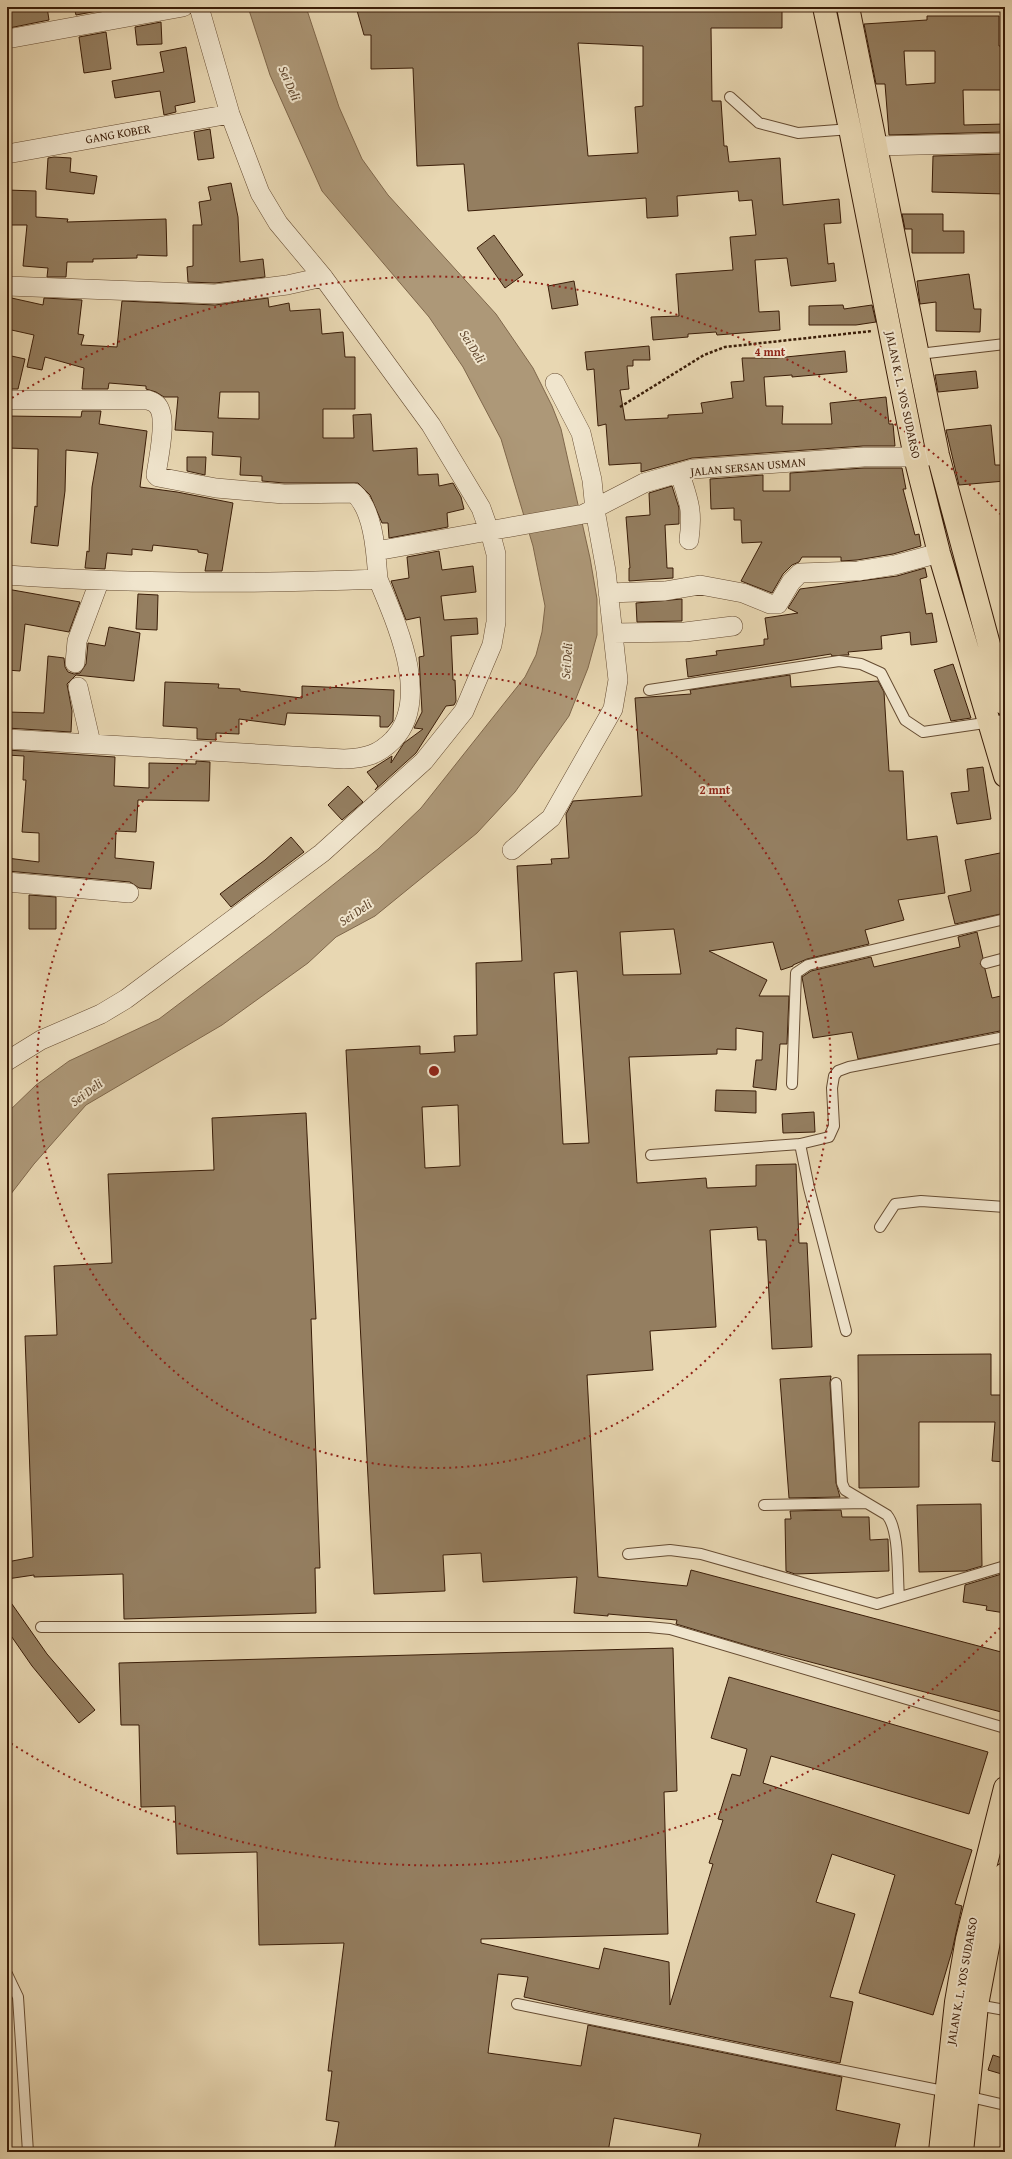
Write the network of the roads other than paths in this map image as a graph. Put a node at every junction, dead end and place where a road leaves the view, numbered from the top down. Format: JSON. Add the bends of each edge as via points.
{"nodes":[{"id":1,"x":183,"y":7,"type":"edge"},
{"id":2,"x":200,"y":7,"type":"edge"},
{"id":3,"x":824,"y":7,"type":"edge"},
{"id":4,"x":848,"y":7,"type":"edge"},
{"id":5,"x":7,"y":39,"type":"edge"},
{"id":6,"x":730,"y":97,"type":"dead end"},
{"id":7,"x":230,"y":114,"type":"junction"},
{"id":8,"x":850,"y":129,"type":"junction"},
{"id":9,"x":874,"y":137,"type":"junction"},
{"id":10,"x":1005,"y":143,"type":"edge"},
{"id":11,"x":7,"y":154,"type":"edge"},
{"id":12,"x":323,"y":277,"type":"junction"},
{"id":13,"x":7,"y":286,"type":"edge"},
{"id":14,"x":1005,"y":344,"type":"edge"},
{"id":15,"x":919,"y":354,"type":"junction"},
{"id":16,"x":555,"y":383,"type":"dead end"},
{"id":17,"x":7,"y":400,"type":"edge"},
{"id":18,"x":938,"y":455,"type":"junction"},
{"id":19,"x":915,"y":457,"type":"junction"},
{"id":20,"x":680,"y":474,"type":"junction"},
{"id":21,"x":590,"y":512,"type":"junction"},
{"id":22,"x":489,"y":530,"type":"junction"},
{"id":23,"x":689,"y":540,"type":"dead end"},
{"id":24,"x":376,"y":551,"type":"junction"},
{"id":25,"x":939,"y":553,"type":"junction"},
{"id":26,"x":7,"y":575,"type":"edge"},
{"id":27,"x":378,"y":579,"type":"junction"},
{"id":28,"x":99,"y":582,"type":"junction"},
{"id":29,"x":608,"y":593,"type":"junction"},
{"id":30,"x":733,"y":626,"type":"dead end"},
{"id":31,"x":613,"y":633,"type":"junction"},
{"id":32,"x":75,"y":663,"type":"dead end"},
{"id":33,"x":78,"y":688,"type":"dead end"},
{"id":34,"x":649,"y":690,"type":"dead end"},
{"id":35,"x":1005,"y":704,"type":"edge"},
{"id":36,"x":997,"y":722,"type":"edge"},
{"id":37,"x":7,"y":739,"type":"edge"},
{"id":38,"x":91,"y":743,"type":"junction"},
{"id":39,"x":1005,"y":776,"type":"edge"},
{"id":40,"x":512,"y":850,"type":"dead end"},
{"id":41,"x":7,"y":882,"type":"edge"},
{"id":42,"x":129,"y":893,"type":"dead end"},
{"id":43,"x":1005,"y":919,"type":"edge"},
{"id":44,"x":1005,"y":958,"type":"edge"},
{"id":45,"x":986,"y":963,"type":"dead end"},
{"id":46,"x":1005,"y":1037,"type":"edge"},
{"id":47,"x":7,"y":1061,"type":"edge"},
{"id":48,"x":792,"y":1084,"type":"dead end"},
{"id":49,"x":800,"y":1144,"type":"junction"},
{"id":50,"x":651,"y":1154,"type":"dead end"},
{"id":51,"x":1005,"y":1207,"type":"edge"},
{"id":52,"x":880,"y":1227,"type":"dead end"},
{"id":53,"x":846,"y":1331,"type":"dead end"},
{"id":54,"x":836,"y":1383,"type":"dead end"},
{"id":55,"x":866,"y":1503,"type":"junction"},
{"id":56,"x":764,"y":1505,"type":"dead end"},
{"id":57,"x":628,"y":1554,"type":"dead end"},
{"id":58,"x":1005,"y":1566,"type":"edge"},
{"id":59,"x":899,"y":1598,"type":"junction"},
{"id":60,"x":41,"y":1627,"type":"dead end"},
{"id":61,"x":1005,"y":1728,"type":"edge"},
{"id":62,"x":1005,"y":1788,"type":"edge"},
{"id":63,"x":1005,"y":1874,"type":"edge"},
{"id":64,"x":7,"y":1974,"type":"edge"},
{"id":65,"x":517,"y":2004,"type":"dead end"},
{"id":66,"x":977,"y":2005,"type":"junction"},
{"id":67,"x":1005,"y":2010,"type":"edge"},
{"id":68,"x":946,"y":2091,"type":"junction"},
{"id":69,"x":967,"y":2096,"type":"junction"},
{"id":70,"x":1005,"y":2105,"type":"edge"},
{"id":71,"x":1005,"y":2149,"type":"edge"},
{"id":72,"x":28,"y":2152,"type":"edge"},
{"id":73,"x":940,"y":2152,"type":"edge"},
{"id":74,"x":962,"y":2152,"type":"edge"},
{"id":75,"x":1004,"y":2152,"type":"edge"}],
"edges":[{"from":1,"to":5,"type":"street"},
{"from":2,"to":7,"type":"street"},
{"from":3,"to":8,"type":"highway","name":"JALAN K. L. YOS SUDARSO"},
{"from":4,"to":9,"type":"highway","name":"JALAN K. L. YOS SUDARSO"},
{"from":6,"to":8,"type":"lane","via":[[759,123],[798,133]]},
{"from":7,"to":11,"type":"street","name":"GANG KOBER"},
{"from":7,"to":12,"type":"street","via":[[260,193],[278,223]]},
{"from":8,"to":9,"type":"lane"},
{"from":8,"to":19,"type":"highway","name":"JALAN K. L. YOS SUDARSO"},
{"from":9,"to":10,"type":"street"},
{"from":9,"to":15,"type":"highway","name":"JALAN K. L. YOS SUDARSO"},
{"from":12,"to":13,"type":"street","via":[[287,285],[215,294]]},
{"from":12,"to":22,"type":"street","via":[[431,425],[481,508]]},
{"from":14,"to":15,"type":"lane"},
{"from":15,"to":18,"type":"highway","name":"JALAN K. L. YOS SUDARSO"},
{"from":16,"to":21,"type":"street","via":[[581,433],[592,480]]},
{"from":17,"to":24,"type":"street","via":[[148,400],[156,404],[162,416],[156,475],[158,477],[216,488],[284,494],[354,493],[366,511]]},
{"from":18,"to":19,"type":"street","name":"JALAN SERSAN USMAN"},
{"from":18,"to":35,"type":"highway","name":"JALAN K. L. YOS SUDARSO"},
{"from":19,"to":20,"type":"street","name":"JALAN SERSAN USMAN","via":[[856,458],[693,469]]},
{"from":19,"to":25,"type":"highway","name":"JALAN K. L. YOS SUDARSO"},
{"from":20,"to":21,"type":"street","name":"JALAN SERSAN USMAN","via":[[644,483]]},
{"from":20,"to":23,"type":"street","via":[[692,517]]},
{"from":21,"to":22,"type":"street","name":"JALAN SERSAN USMAN"},
{"from":21,"to":29,"type":"street","via":[[601,538]]},
{"from":22,"to":24,"type":"street","name":"JALAN SERSAN USMAN"},
{"from":22,"to":47,"type":"street","via":[[496,554],[497,571],[496,622],[492,645],[464,710],[424,761],[322,853],[166,971],[101,1014],[41,1040]]},
{"from":24,"to":27,"type":"street"},
{"from":25,"to":29,"type":"street","via":[[858,572],[800,573],[791,582],[778,604],[770,604],[743,593],[700,585],[665,591]]},
{"from":25,"to":36,"type":"highway","name":"JALAN K. L. YOS SUDARSO"},
{"from":26,"to":28,"type":"street"},
{"from":27,"to":28,"type":"street"},
{"from":27,"to":38,"type":"street","via":[[405,652],[411,704],[407,721],[384,750],[364,758],[344,759]]},
{"from":28,"to":32,"type":"street","via":[[77,641]]},
{"from":29,"to":31,"type":"street"},
{"from":30,"to":31,"type":"street","via":[[685,632]]},
{"from":31,"to":40,"type":"street","via":[[618,680],[613,709],[551,818]]},
{"from":33,"to":38,"type":"street"},
{"from":34,"to":36,"type":"lane","via":[[839,661],[861,664],[881,674],[905,720],[922,732]]},
{"from":36,"to":39,"type":"highway","name":"JALAN K. L. YOS SUDARSO"},
{"from":37,"to":38,"type":"street"},
{"from":41,"to":42,"type":"street"},
{"from":43,"to":48,"type":"lane","via":[[808,965],[796,973]]},
{"from":44,"to":45,"type":"lane"},
{"from":46,"to":49,"type":"lane","via":[[838,1071],[834,1076],[832,1088],[834,1126],[829,1137]]},
{"from":49,"to":50,"type":"lane"},
{"from":49,"to":53,"type":"lane"},
{"from":51,"to":52,"type":"lane","via":[[921,1201],[895,1204]]},
{"from":54,"to":55,"type":"lane","via":[[842,1483],[845,1490]]},
{"from":55,"to":56,"type":"lane"},
{"from":55,"to":59,"type":"lane","via":[[890,1518],[894,1530]]},
{"from":57,"to":59,"type":"lane","via":[[670,1550],[701,1554],[861,1601],[877,1604]]},
{"from":58,"to":59,"type":"lane"},
{"from":60,"to":61,"type":"lane","via":[[670,1629]]},
{"from":62,"to":68,"type":"highway","name":"JALAN K. L. YOS SUDARSO","via":[[967,1939],[956,2002]]},
{"from":63,"to":66,"type":"highway","name":"JALAN K. L. YOS SUDARSO"},
{"from":64,"to":72,"type":"lane","via":[[18,1997]]},
{"from":65,"to":68,"type":"lane"},
{"from":66,"to":67,"type":"lane"},
{"from":66,"to":69,"type":"highway","name":"JALAN K. L. YOS SUDARSO"},
{"from":68,"to":69,"type":"lane"},
{"from":68,"to":73,"type":"highway","name":"JALAN K. L. YOS SUDARSO"},
{"from":69,"to":70,"type":"lane"},
{"from":69,"to":74,"type":"highway","name":"JALAN K. L. YOS SUDARSO"},
{"from":71,"to":75,"type":"lane"}]}
